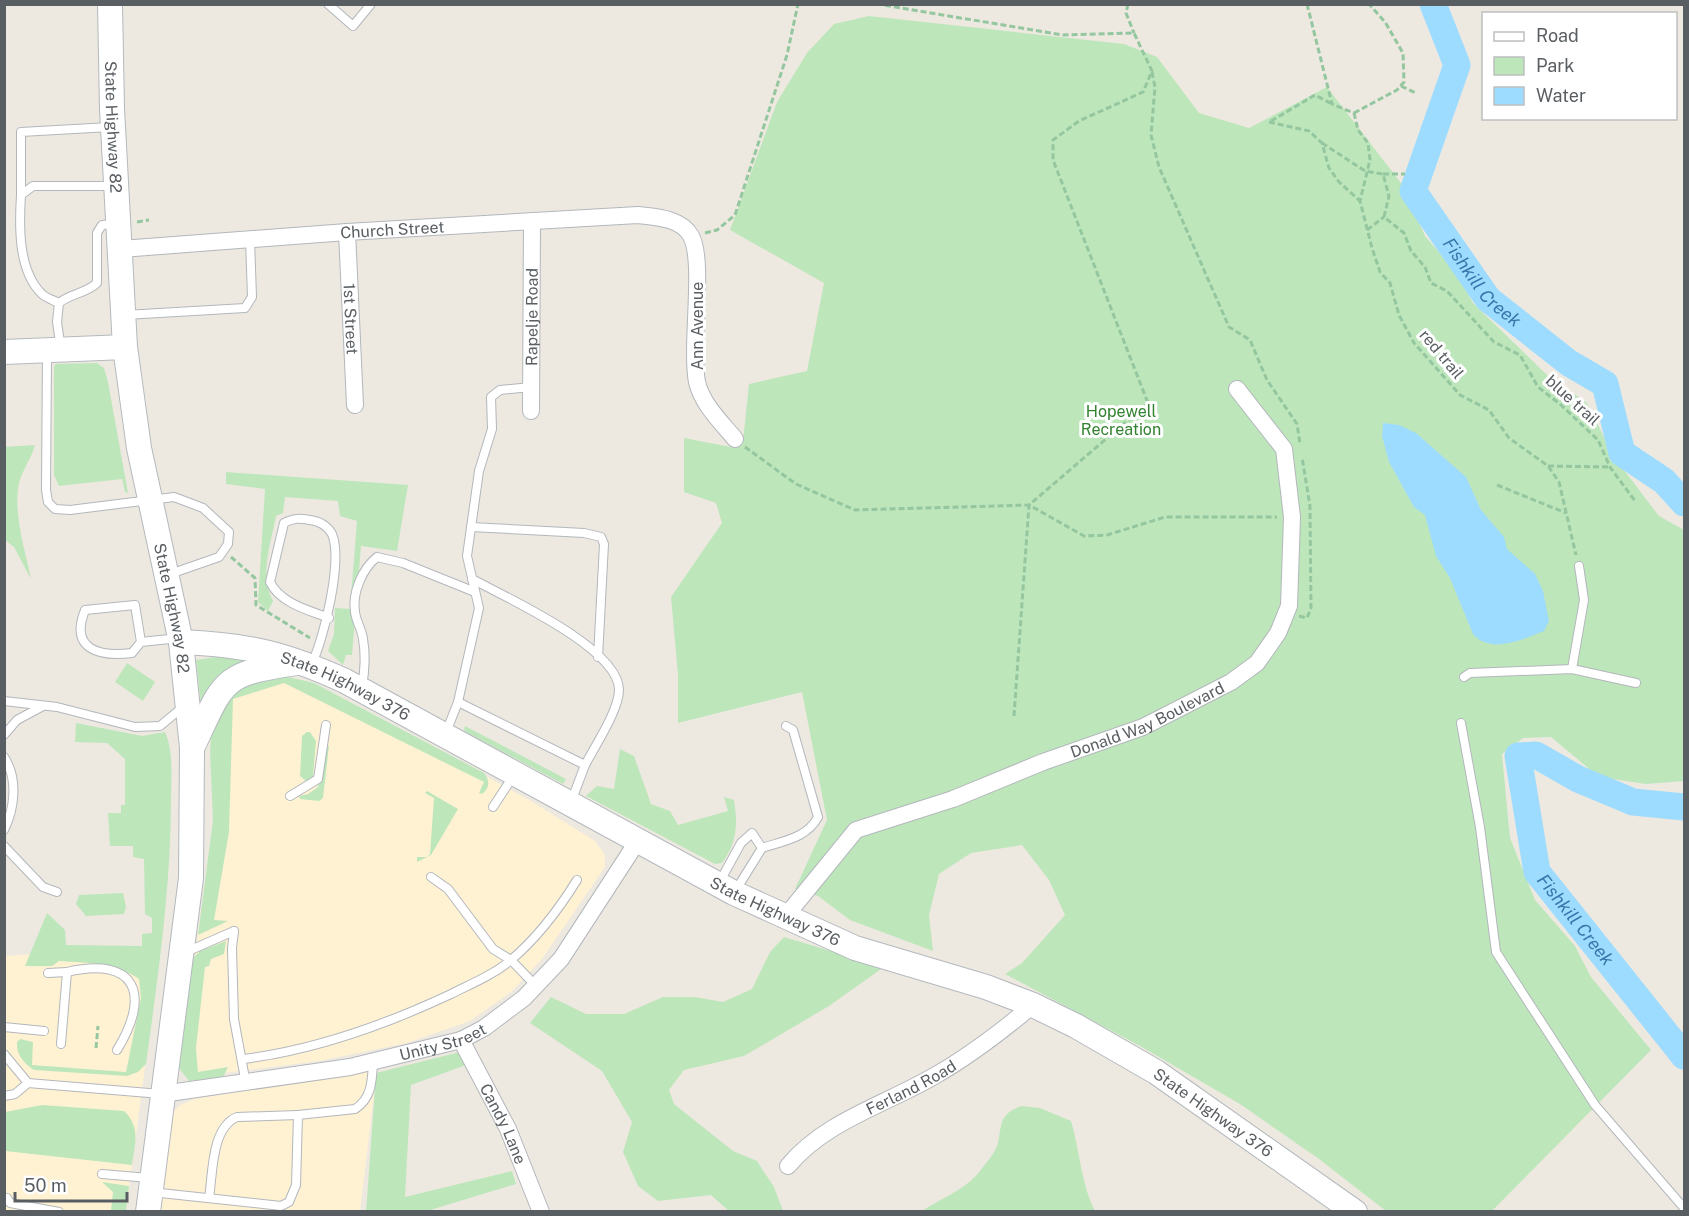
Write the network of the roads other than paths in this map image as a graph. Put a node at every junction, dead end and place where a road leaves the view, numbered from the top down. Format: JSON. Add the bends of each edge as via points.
{"nodes":[{"id":1,"x":110,"y":4,"type":"edge"},
{"id":2,"x":328,"y":4,"type":"edge"},
{"id":3,"x":371,"y":4,"type":"edge"},
{"id":4,"x":113,"y":126,"type":"junction"},
{"id":5,"x":117,"y":186,"type":"junction"},
{"id":6,"x":21,"y":195,"type":"junction"},
{"id":7,"x":532,"y":221,"type":"junction"},
{"id":8,"x":120,"y":223,"type":"junction"},
{"id":9,"x":347,"y":232,"type":"junction"},
{"id":10,"x":691,"y":235,"type":"joint"},
{"id":11,"x":250,"y":239,"type":"junction"},
{"id":12,"x":121,"y":249,"type":"junction"},
{"id":13,"x":59,"y":303,"type":"junction"},
{"id":14,"x":124,"y":315,"type":"junction"},
{"id":15,"x":125,"y":347,"type":"junction"},
{"id":16,"x":54,"y":350,"type":"junction"},
{"id":17,"x":4,"y":352,"type":"edge"},
{"id":18,"x":531,"y":387,"type":"junction"},
{"id":19,"x":1237,"y":389,"type":"dead end"},
{"id":20,"x":355,"y":405,"type":"dead end"},
{"id":21,"x":531,"y":411,"type":"dead end"},
{"id":22,"x":735,"y":439,"type":"road end"},
{"id":23,"x":151,"y":499,"type":"junction"},
{"id":24,"x":471,"y":528,"type":"junction"},
{"id":25,"x":1579,"y":566,"type":"road end"},
{"id":26,"x":166,"y":575,"type":"junction"},
{"id":27,"x":472,"y":579,"type":"junction"},
{"id":28,"x":475,"y":592,"type":"junction"},
{"id":29,"x":329,"y":618,"type":"junction"},
{"id":30,"x":180,"y":640,"type":"junction"},
{"id":31,"x":141,"y":642,"type":"junction"},
{"id":32,"x":307,"y":657,"type":"junction"},
{"id":33,"x":598,"y":657,"type":"junction"},
{"id":34,"x":1572,"y":669,"type":"junction"},
{"id":35,"x":1464,"y":677,"type":"dead end"},
{"id":36,"x":1636,"y":683,"type":"dead end"},
{"id":37,"x":362,"y":690,"type":"junction"},
{"id":38,"x":4,"y":701,"type":"edge"},
{"id":39,"x":458,"y":702,"type":"junction"},
{"id":40,"x":188,"y":704,"type":"junction"},
{"id":41,"x":43,"y":706,"type":"junction"},
{"id":42,"x":1461,"y":723,"type":"dead end"},
{"id":43,"x":326,"y":725,"type":"dead end"},
{"id":44,"x":786,"y":726,"type":"dead end"},
{"id":45,"x":4,"y":735,"type":"edge"},
{"id":46,"x":445,"y":736,"type":"junction"},
{"id":47,"x":192,"y":748,"type":"junction"},
{"id":48,"x":4,"y":757,"type":"edge"},
{"id":49,"x":585,"y":765,"type":"junction"},
{"id":50,"x":515,"y":774,"type":"junction"},
{"id":51,"x":290,"y":796,"type":"dead end"},
{"id":52,"x":570,"y":805,"type":"junction"},
{"id":53,"x":493,"y":807,"type":"dead end"},
{"id":54,"x":4,"y":830,"type":"edge"},
{"id":55,"x":637,"y":842,"type":"junction"},
{"id":56,"x":4,"y":846,"type":"edge"},
{"id":57,"x":762,"y":848,"type":"junction"},
{"id":58,"x":431,"y":877,"type":"dead end"},
{"id":59,"x":577,"y":880,"type":"dead end"},
{"id":60,"x":726,"y":889,"type":"junction"},
{"id":61,"x":57,"y":892,"type":"dead end"},
{"id":62,"x":785,"y":917,"type":"junction"},
{"id":63,"x":183,"y":953,"type":"junction"},
{"id":64,"x":511,"y":960,"type":"junction"},
{"id":65,"x":71,"y":971,"type":"junction"},
{"id":66,"x":48,"y":973,"type":"dead end"},
{"id":67,"x":536,"y":986,"type":"junction"},
{"id":68,"x":1033,"y":1005,"type":"junction"},
{"id":69,"x":4,"y":1027,"type":"edge"},
{"id":70,"x":44,"y":1031,"type":"dead end"},
{"id":71,"x":461,"y":1040,"type":"junction"},
{"id":72,"x":61,"y":1044,"type":"dead end"},
{"id":73,"x":117,"y":1050,"type":"dead end"},
{"id":74,"x":4,"y":1054,"type":"edge"},
{"id":75,"x":243,"y":1059,"type":"junction"},
{"id":76,"x":373,"y":1062,"type":"junction"},
{"id":77,"x":28,"y":1083,"type":"junction"},
{"id":78,"x":246,"y":1084,"type":"junction"},
{"id":79,"x":162,"y":1094,"type":"junction"},
{"id":80,"x":4,"y":1096,"type":"edge"},
{"id":81,"x":298,"y":1115,"type":"junction"},
{"id":82,"x":788,"y":1166,"type":"dead end"},
{"id":83,"x":102,"y":1174,"type":"dead end"},
{"id":84,"x":151,"y":1194,"type":"edge"},
{"id":85,"x":7,"y":1198,"type":"dead end"},
{"id":86,"x":209,"y":1198,"type":"junction"},
{"id":87,"x":1684,"y":1208,"type":"edge"},
{"id":88,"x":59,"y":1212,"type":"edge"},
{"id":89,"x":541,"y":1212,"type":"edge"},
{"id":90,"x":1355,"y":1212,"type":"edge"}],
"edges":[{"from":1,"to":4,"type":"main road","name":"State Highway 82"},
{"from":2,"to":3,"type":"lane","via":[[353,26]]},
{"from":4,"to":5,"type":"main road","name":"State Highway 82"},
{"from":4,"to":6,"type":"lane","via":[[21,132]]},
{"from":5,"to":6,"type":"lane","via":[[33,186]]},
{"from":5,"to":8,"type":"main road","name":"State Highway 82"},
{"from":6,"to":13,"type":"lane","via":[[22,250],[32,281],[43,296]]},
{"from":7,"to":9,"type":"street","name":"Church Street"},
{"from":7,"to":10,"type":"street","name":"Church Street","via":[[638,215],[680,224]]},
{"from":7,"to":18,"type":"street","name":"Rapelje Road"},
{"from":8,"to":12,"type":"main road","name":"State Highway 82"},
{"from":8,"to":13,"type":"lane","via":[[102,225],[97,233],[97,283],[86,293],[68,296]]},
{"from":9,"to":11,"type":"street","name":"Church Street"},
{"from":9,"to":20,"type":"street","name":"1st Street"},
{"from":10,"to":22,"type":"street","name":"Ann Avenue","via":[[697,256],[694,336],[698,383],[707,405]]},
{"from":11,"to":12,"type":"street","name":"Church Street"},
{"from":11,"to":14,"type":"lane","via":[[252,297],[245,308]]},
{"from":12,"to":14,"type":"main road","name":"State Highway 82"},
{"from":13,"to":16,"type":"lane"},
{"from":14,"to":15,"type":"main road","name":"State Highway 82"},
{"from":15,"to":16,"type":"main road"},
{"from":15,"to":23,"type":"main road","name":"State Highway 82","via":[[139,448]]},
{"from":16,"to":17,"type":"main road"},
{"from":16,"to":23,"type":"lane","via":[[48,502],[55,509],[70,510]]},
{"from":18,"to":21,"type":"street","name":"Rapelje Road"},
{"from":18,"to":24,"type":"lane","via":[[501,390],[491,397],[492,429],[479,471]]},
{"from":19,"to":62,"type":"street","name":"Donald Way Boulevard","via":[[1284,449],[1292,517],[1290,606],[1278,633],[1257,663],[1231,682],[1143,727],[953,799],[856,830]]},
{"from":23,"to":26,"type":"main road","name":"State Highway 82"},
{"from":23,"to":26,"type":"lane","via":[[174,496],[203,508],[229,532],[225,552]]},
{"from":24,"to":27,"type":"lane","via":[[466,556]]},
{"from":24,"to":33,"type":"lane","via":[[601,537],[604,544]]},
{"from":25,"to":34,"type":"lane","via":[[1584,600]]},
{"from":26,"to":30,"type":"main road","name":"State Highway 82"},
{"from":27,"to":28,"type":"lane"},
{"from":27,"to":33,"type":"lane","via":[[570,632]]},
{"from":28,"to":37,"type":"lane","via":[[403,563],[377,557],[368,564],[357,589],[355,611],[366,663]]},
{"from":28,"to":39,"type":"lane","via":[[479,608]]},
{"from":29,"to":29,"type":"lane","via":[[332,535],[326,526],[296,517],[284,523],[270,582],[287,601]]},
{"from":29,"to":32,"type":"lane","via":[[320,648]]},
{"from":30,"to":31,"type":"lane"},
{"from":30,"to":32,"type":"main road","name":"State Highway 376"},
{"from":30,"to":40,"type":"main road","name":"State Highway 82"},
{"from":31,"to":31,"type":"lane","via":[[135,604],[85,610],[81,637],[96,652],[132,653]]},
{"from":32,"to":37,"type":"main road","name":"State Highway 376"},
{"from":32,"to":47,"type":"main road","via":[[244,672],[230,681],[217,697]]},
{"from":33,"to":49,"type":"lane","via":[[610,667],[619,691]]},
{"from":34,"to":35,"type":"lane","via":[[1470,673]]},
{"from":34,"to":36,"type":"lane"},
{"from":37,"to":46,"type":"main road","name":"State Highway 376"},
{"from":38,"to":41,"type":"lane"},
{"from":39,"to":46,"type":"lane"},
{"from":39,"to":49,"type":"lane"},
{"from":40,"to":41,"type":"lane","via":[[160,726],[135,727]]},
{"from":40,"to":47,"type":"main road","name":"State Highway 82"},
{"from":41,"to":45,"type":"lane","via":[[17,720]]},
{"from":42,"to":87,"type":"lane","via":[[1480,827],[1496,952],[1595,1105]]},
{"from":43,"to":51,"type":"lane","via":[[318,779]]},
{"from":44,"to":57,"type":"lane","via":[[793,730],[818,817],[803,834]]},
{"from":46,"to":50,"type":"main road","name":"State Highway 376"},
{"from":47,"to":63,"type":"main road","name":"State Highway 82","via":[[191,878]]},
{"from":48,"to":54,"type":"lane","via":[[12,778],[12,813]]},
{"from":49,"to":52,"type":"lane"},
{"from":50,"to":52,"type":"main road","name":"State Highway 376"},
{"from":50,"to":53,"type":"lane"},
{"from":52,"to":55,"type":"main road","name":"State Highway 376"},
{"from":55,"to":60,"type":"main road","name":"State Highway 376"},
{"from":55,"to":67,"type":"street","name":"Unity Street","via":[[561,958]]},
{"from":56,"to":61,"type":"lane","via":[[43,887]]},
{"from":57,"to":60,"type":"lane"},
{"from":57,"to":60,"type":"lane","via":[[752,833],[741,843]]},
{"from":58,"to":64,"type":"lane","via":[[448,889],[493,949]]},
{"from":59,"to":64,"type":"lane","via":[[558,910]]},
{"from":60,"to":62,"type":"main road","name":"State Highway 376"},
{"from":62,"to":68,"type":"main road","name":"State Highway 376","via":[[855,948],[933,969]]},
{"from":63,"to":75,"type":"lane","via":[[234,931],[234,1019]]},
{"from":63,"to":79,"type":"main road","name":"State Highway 82"},
{"from":64,"to":67,"type":"lane"},
{"from":64,"to":75,"type":"lane","via":[[486,977],[405,1015],[314,1046]]},
{"from":65,"to":66,"type":"lane"},
{"from":65,"to":72,"type":"lane"},
{"from":65,"to":73,"type":"lane","via":[[108,969],[129,978],[135,994],[134,1011],[130,1029]]},
{"from":67,"to":71,"type":"street","name":"Unity Street","via":[[484,1028]]},
{"from":68,"to":82,"type":"street","name":"Ferland Road","via":[[992,1039],[936,1075],[802,1149]]},
{"from":68,"to":90,"type":"main road","name":"State Highway 376","via":[[1156,1072]]},
{"from":69,"to":70,"type":"lane"},
{"from":71,"to":76,"type":"street","name":"Unity Street"},
{"from":71,"to":89,"type":"street","name":"Candy Lane","via":[[508,1129]]},
{"from":74,"to":77,"type":"lane"},
{"from":75,"to":78,"type":"lane"},
{"from":76,"to":78,"type":"street","name":"Unity Street"},
{"from":76,"to":81,"type":"lane","via":[[372,1085],[355,1109]]},
{"from":77,"to":79,"type":"lane"},
{"from":77,"to":80,"type":"lane","via":[[15,1094]]},
{"from":78,"to":79,"type":"street","name":"Unity Street"},
{"from":79,"to":84,"type":"main road","name":"State Highway 82"},
{"from":81,"to":86,"type":"lane","via":[[229,1120],[219,1137]]},
{"from":81,"to":86,"type":"lane","via":[[296,1185],[289,1202],[281,1206]]},
{"from":83,"to":84,"type":"lane"},
{"from":84,"to":86,"type":"lane"},
{"from":85,"to":88,"type":"lane","via":[[10,1203]]}]}
